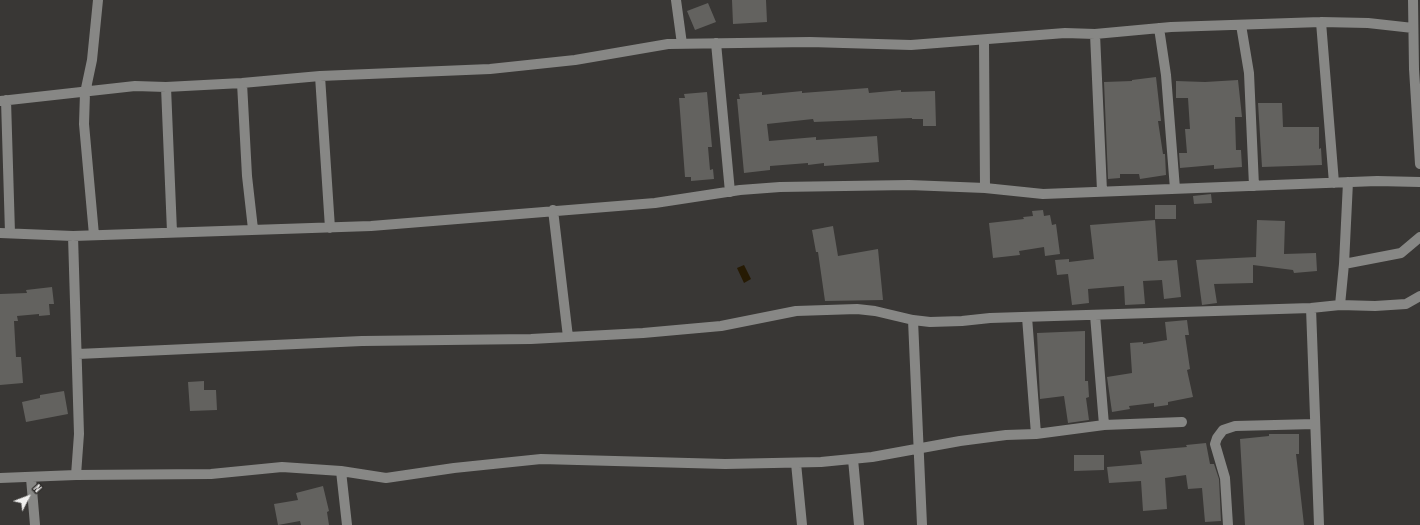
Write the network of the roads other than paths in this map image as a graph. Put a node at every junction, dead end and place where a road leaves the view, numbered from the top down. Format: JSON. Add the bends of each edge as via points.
{"nodes":[{"id":1,"x":98,"y":0,"type":"edge"},
{"id":2,"x":676,"y":0,"type":"edge"},
{"id":3,"x":1413,"y":0,"type":"edge"},
{"id":4,"x":1321,"y":22,"type":"junction"},
{"id":5,"x":1241,"y":25,"type":"junction"},
{"id":6,"x":1159,"y":28,"type":"junction"},
{"id":7,"x":1413,"y":28,"type":"junction"},
{"id":8,"x":1095,"y":34,"type":"junction"},
{"id":9,"x":984,"y":40,"type":"junction"},
{"id":10,"x":716,"y":43,"type":"junction"},
{"id":11,"x":682,"y":44,"type":"junction"},
{"id":12,"x":320,"y":76,"type":"junction"},
{"id":13,"x":242,"y":83,"type":"junction"},
{"id":14,"x":166,"y":87,"type":"junction"},
{"id":15,"x":85,"y":93,"type":"junction"},
{"id":16,"x":3,"y":101,"type":"edge"},
{"id":17,"x":1420,"y":164,"type":"edge"},
{"id":18,"x":1348,"y":182,"type":"junction"},
{"id":19,"x":1420,"y":182,"type":"edge"},
{"id":20,"x":1334,"y":183,"type":"junction"},
{"id":21,"x":1254,"y":186,"type":"junction"},
{"id":22,"x":985,"y":188,"type":"junction"},
{"id":23,"x":1175,"y":188,"type":"junction"},
{"id":24,"x":1102,"y":191,"type":"junction"},
{"id":25,"x":730,"y":192,"type":"junction"},
{"id":26,"x":554,"y":210,"type":"junction"},
{"id":27,"x":330,"y":228,"type":"junction"},
{"id":28,"x":253,"y":229,"type":"junction"},
{"id":29,"x":172,"y":232,"type":"junction"},
{"id":30,"x":5,"y":233,"type":"edge"},
{"id":31,"x":94,"y":235,"type":"junction"},
{"id":32,"x":74,"y":236,"type":"junction"},
{"id":33,"x":1420,"y":237,"type":"edge"},
{"id":34,"x":1344,"y":264,"type":"junction"},
{"id":35,"x":1420,"y":296,"type":"edge"},
{"id":36,"x":1340,"y":305,"type":"junction"},
{"id":37,"x":1311,"y":308,"type":"junction"},
{"id":38,"x":1095,"y":315,"type":"junction"},
{"id":39,"x":1027,"y":317,"type":"junction"},
{"id":40,"x":913,"y":320,"type":"junction"},
{"id":41,"x":568,"y":337,"type":"junction"},
{"id":42,"x":78,"y":354,"type":"junction"},
{"id":43,"x":1182,"y":422,"type":"dead end"},
{"id":44,"x":1315,"y":424,"type":"junction"},
{"id":45,"x":1104,"y":425,"type":"junction"},
{"id":46,"x":1036,"y":434,"type":"junction"},
{"id":47,"x":918,"y":448,"type":"junction"},
{"id":48,"x":853,"y":459,"type":"junction"},
{"id":49,"x":796,"y":463,"type":"junction"},
{"id":50,"x":341,"y":471,"type":"junction"},
{"id":51,"x":76,"y":475,"type":"junction"},
{"id":52,"x":0,"y":478,"type":"edge"},
{"id":53,"x":32,"y":478,"type":"junction"},
{"id":54,"x":35,"y":525,"type":"edge"},
{"id":55,"x":347,"y":525,"type":"edge"},
{"id":56,"x":802,"y":525,"type":"edge"},
{"id":57,"x":859,"y":525,"type":"edge"},
{"id":58,"x":922,"y":525,"type":"edge"},
{"id":59,"x":1228,"y":525,"type":"edge"},
{"id":60,"x":1319,"y":525,"type":"edge"}],
"edges":[{"from":1,"to":15,"type":"street","via":[[92,60]]},
{"from":2,"to":11,"type":"street"},
{"from":3,"to":7,"type":"street"},
{"from":4,"to":5,"type":"street"},
{"from":4,"to":7,"type":"street","via":[[1368,23]]},
{"from":4,"to":20,"type":"street"},
{"from":5,"to":6,"type":"street"},
{"from":5,"to":21,"type":"street","via":[[1249,73]]},
{"from":6,"to":8,"type":"street"},
{"from":6,"to":23,"type":"street","via":[[1166,75]]},
{"from":7,"to":17,"type":"street"},
{"from":8,"to":9,"type":"street"},
{"from":8,"to":24,"type":"street"},
{"from":9,"to":10,"type":"street","via":[[911,46],[810,42]]},
{"from":9,"to":22,"type":"street"},
{"from":10,"to":11,"type":"street"},
{"from":10,"to":25,"type":"street"},
{"from":11,"to":12,"type":"street","via":[[490,69]]},
{"from":12,"to":13,"type":"street"},
{"from":12,"to":27,"type":"street"},
{"from":13,"to":14,"type":"street"},
{"from":13,"to":28,"type":"street","via":[[247,176]]},
{"from":14,"to":15,"type":"street","via":[[135,86]]},
{"from":14,"to":29,"type":"street"},
{"from":15,"to":16,"type":"street"},
{"from":15,"to":31,"type":"street","via":[[84,124]]},
{"from":16,"to":30,"type":"street"},
{"from":18,"to":19,"type":"street"},
{"from":18,"to":20,"type":"street"},
{"from":18,"to":34,"type":"street"},
{"from":20,"to":21,"type":"street"},
{"from":21,"to":23,"type":"street"},
{"from":22,"to":24,"type":"street","via":[[1043,194]]},
{"from":22,"to":25,"type":"street","via":[[861,185],[780,187]]},
{"from":23,"to":24,"type":"street"},
{"from":25,"to":26,"type":"street","via":[[655,203]]},
{"from":26,"to":27,"type":"street"},
{"from":26,"to":41,"type":"street"},
{"from":27,"to":28,"type":"street"},
{"from":28,"to":29,"type":"street"},
{"from":29,"to":31,"type":"street"},
{"from":30,"to":32,"type":"street"},
{"from":31,"to":32,"type":"street"},
{"from":32,"to":42,"type":"street"},
{"from":33,"to":34,"type":"street","via":[[1401,253]]},
{"from":34,"to":36,"type":"street"},
{"from":35,"to":36,"type":"street","via":[[1406,304]]},
{"from":36,"to":37,"type":"street"},
{"from":37,"to":38,"type":"street"},
{"from":37,"to":44,"type":"street"},
{"from":38,"to":39,"type":"street"},
{"from":38,"to":45,"type":"street"},
{"from":39,"to":40,"type":"street","via":[[930,322]]},
{"from":39,"to":46,"type":"street"},
{"from":40,"to":41,"type":"street","via":[[857,309],[796,312],[709,327]]},
{"from":40,"to":47,"type":"street"},
{"from":41,"to":42,"type":"street","via":[[362,341]]},
{"from":42,"to":51,"type":"street","via":[[79,434]]},
{"from":43,"to":45,"type":"street"},
{"from":44,"to":59,"type":"street","via":[[1235,426],[1223,430],[1215,444],[1225,478]]},
{"from":44,"to":60,"type":"street"},
{"from":45,"to":46,"type":"street"},
{"from":46,"to":47,"type":"street","via":[[991,437]]},
{"from":47,"to":48,"type":"street"},
{"from":47,"to":58,"type":"street"},
{"from":48,"to":49,"type":"street"},
{"from":48,"to":57,"type":"street"},
{"from":49,"to":50,"type":"street","via":[[726,464],[541,459],[386,478]]},
{"from":49,"to":56,"type":"street"},
{"from":50,"to":51,"type":"street","via":[[282,467],[211,474]]},
{"from":50,"to":55,"type":"street"},
{"from":51,"to":53,"type":"street"},
{"from":52,"to":53,"type":"street"},
{"from":53,"to":54,"type":"street"}]}
